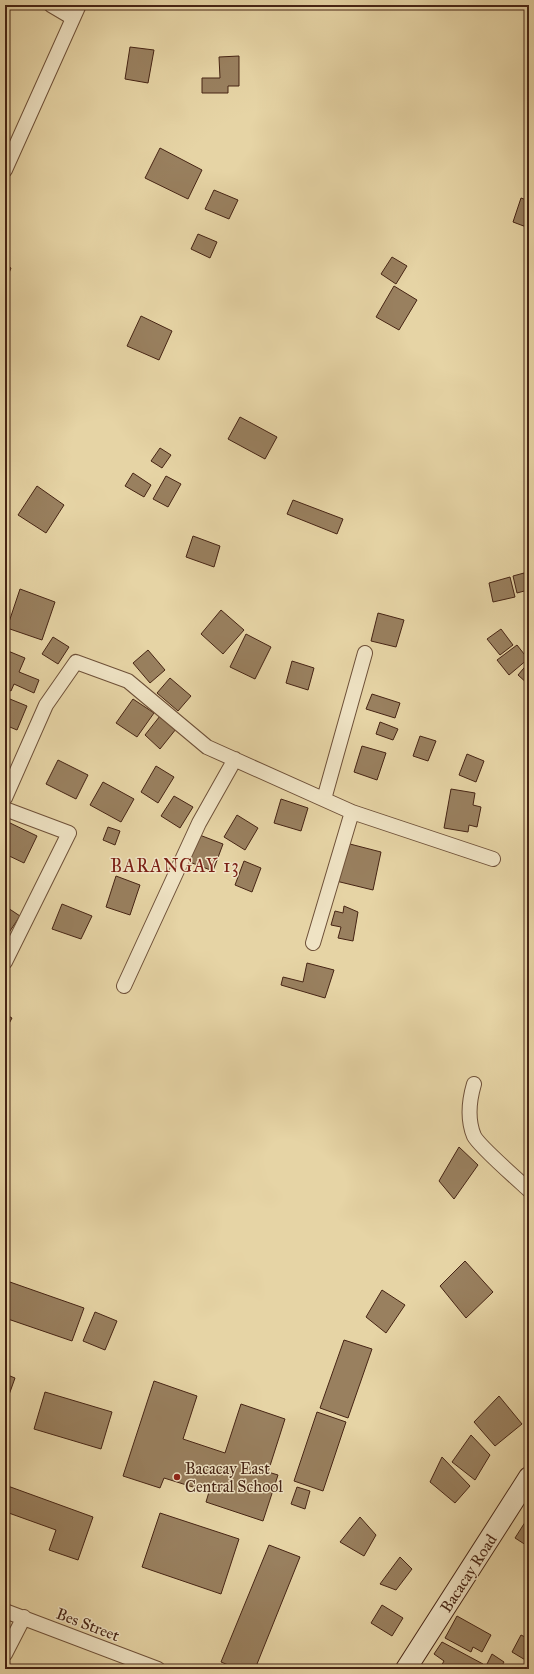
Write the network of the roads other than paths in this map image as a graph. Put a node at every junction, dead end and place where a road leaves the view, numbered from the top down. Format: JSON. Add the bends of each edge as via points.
{"nodes":[{"id":1,"x":51,"y":5,"type":"edge"},
{"id":2,"x":79,"y":5,"type":"edge"},
{"id":3,"x":72,"y":18,"type":"junction"},
{"id":4,"x":5,"y":170,"type":"edge"},
{"id":5,"x":365,"y":652,"type":"dead end"},
{"id":6,"x":235,"y":759,"type":"junction"},
{"id":7,"x":5,"y":798,"type":"edge"},
{"id":8,"x":324,"y":799,"type":"junction"},
{"id":9,"x":5,"y":809,"type":"edge"},
{"id":10,"x":352,"y":812,"type":"junction"},
{"id":11,"x":493,"y":859,"type":"dead end"},
{"id":12,"x":313,"y":943,"type":"dead end"},
{"id":13,"x":5,"y":962,"type":"edge"},
{"id":14,"x":124,"y":986,"type":"dead end"},
{"id":15,"x":474,"y":1084,"type":"dead end"},
{"id":16,"x":529,"y":1190,"type":"edge"},
{"id":17,"x":529,"y":1477,"type":"edge"},
{"id":18,"x":5,"y":1611,"type":"edge"},
{"id":19,"x":24,"y":1617,"type":"junction"},
{"id":20,"x":5,"y":1654,"type":"edge"},
{"id":21,"x":158,"y":1669,"type":"edge"},
{"id":22,"x":406,"y":1669,"type":"edge"}],
"edges":[{"from":1,"to":3,"type":"street"},
{"from":2,"to":3,"type":"street"},
{"from":3,"to":4,"type":"street"},
{"from":5,"to":8,"type":"street"},
{"from":6,"to":7,"type":"street","via":[[207,747],[128,681],[76,662],[46,705]]},
{"from":6,"to":8,"type":"street"},
{"from":6,"to":14,"type":"street","via":[[199,824]]},
{"from":8,"to":10,"type":"street"},
{"from":9,"to":13,"type":"street","via":[[69,833]]},
{"from":10,"to":11,"type":"street"},
{"from":10,"to":12,"type":"street"},
{"from":15,"to":16,"type":"street","via":[[469,1100],[470,1125],[475,1138]]},
{"from":17,"to":22,"type":"main road","name":"Bacacay Road"},
{"from":18,"to":19,"type":"street","name":"Bes Street"},
{"from":19,"to":20,"type":"street"},
{"from":19,"to":21,"type":"street","name":"Bes Street"}]}
